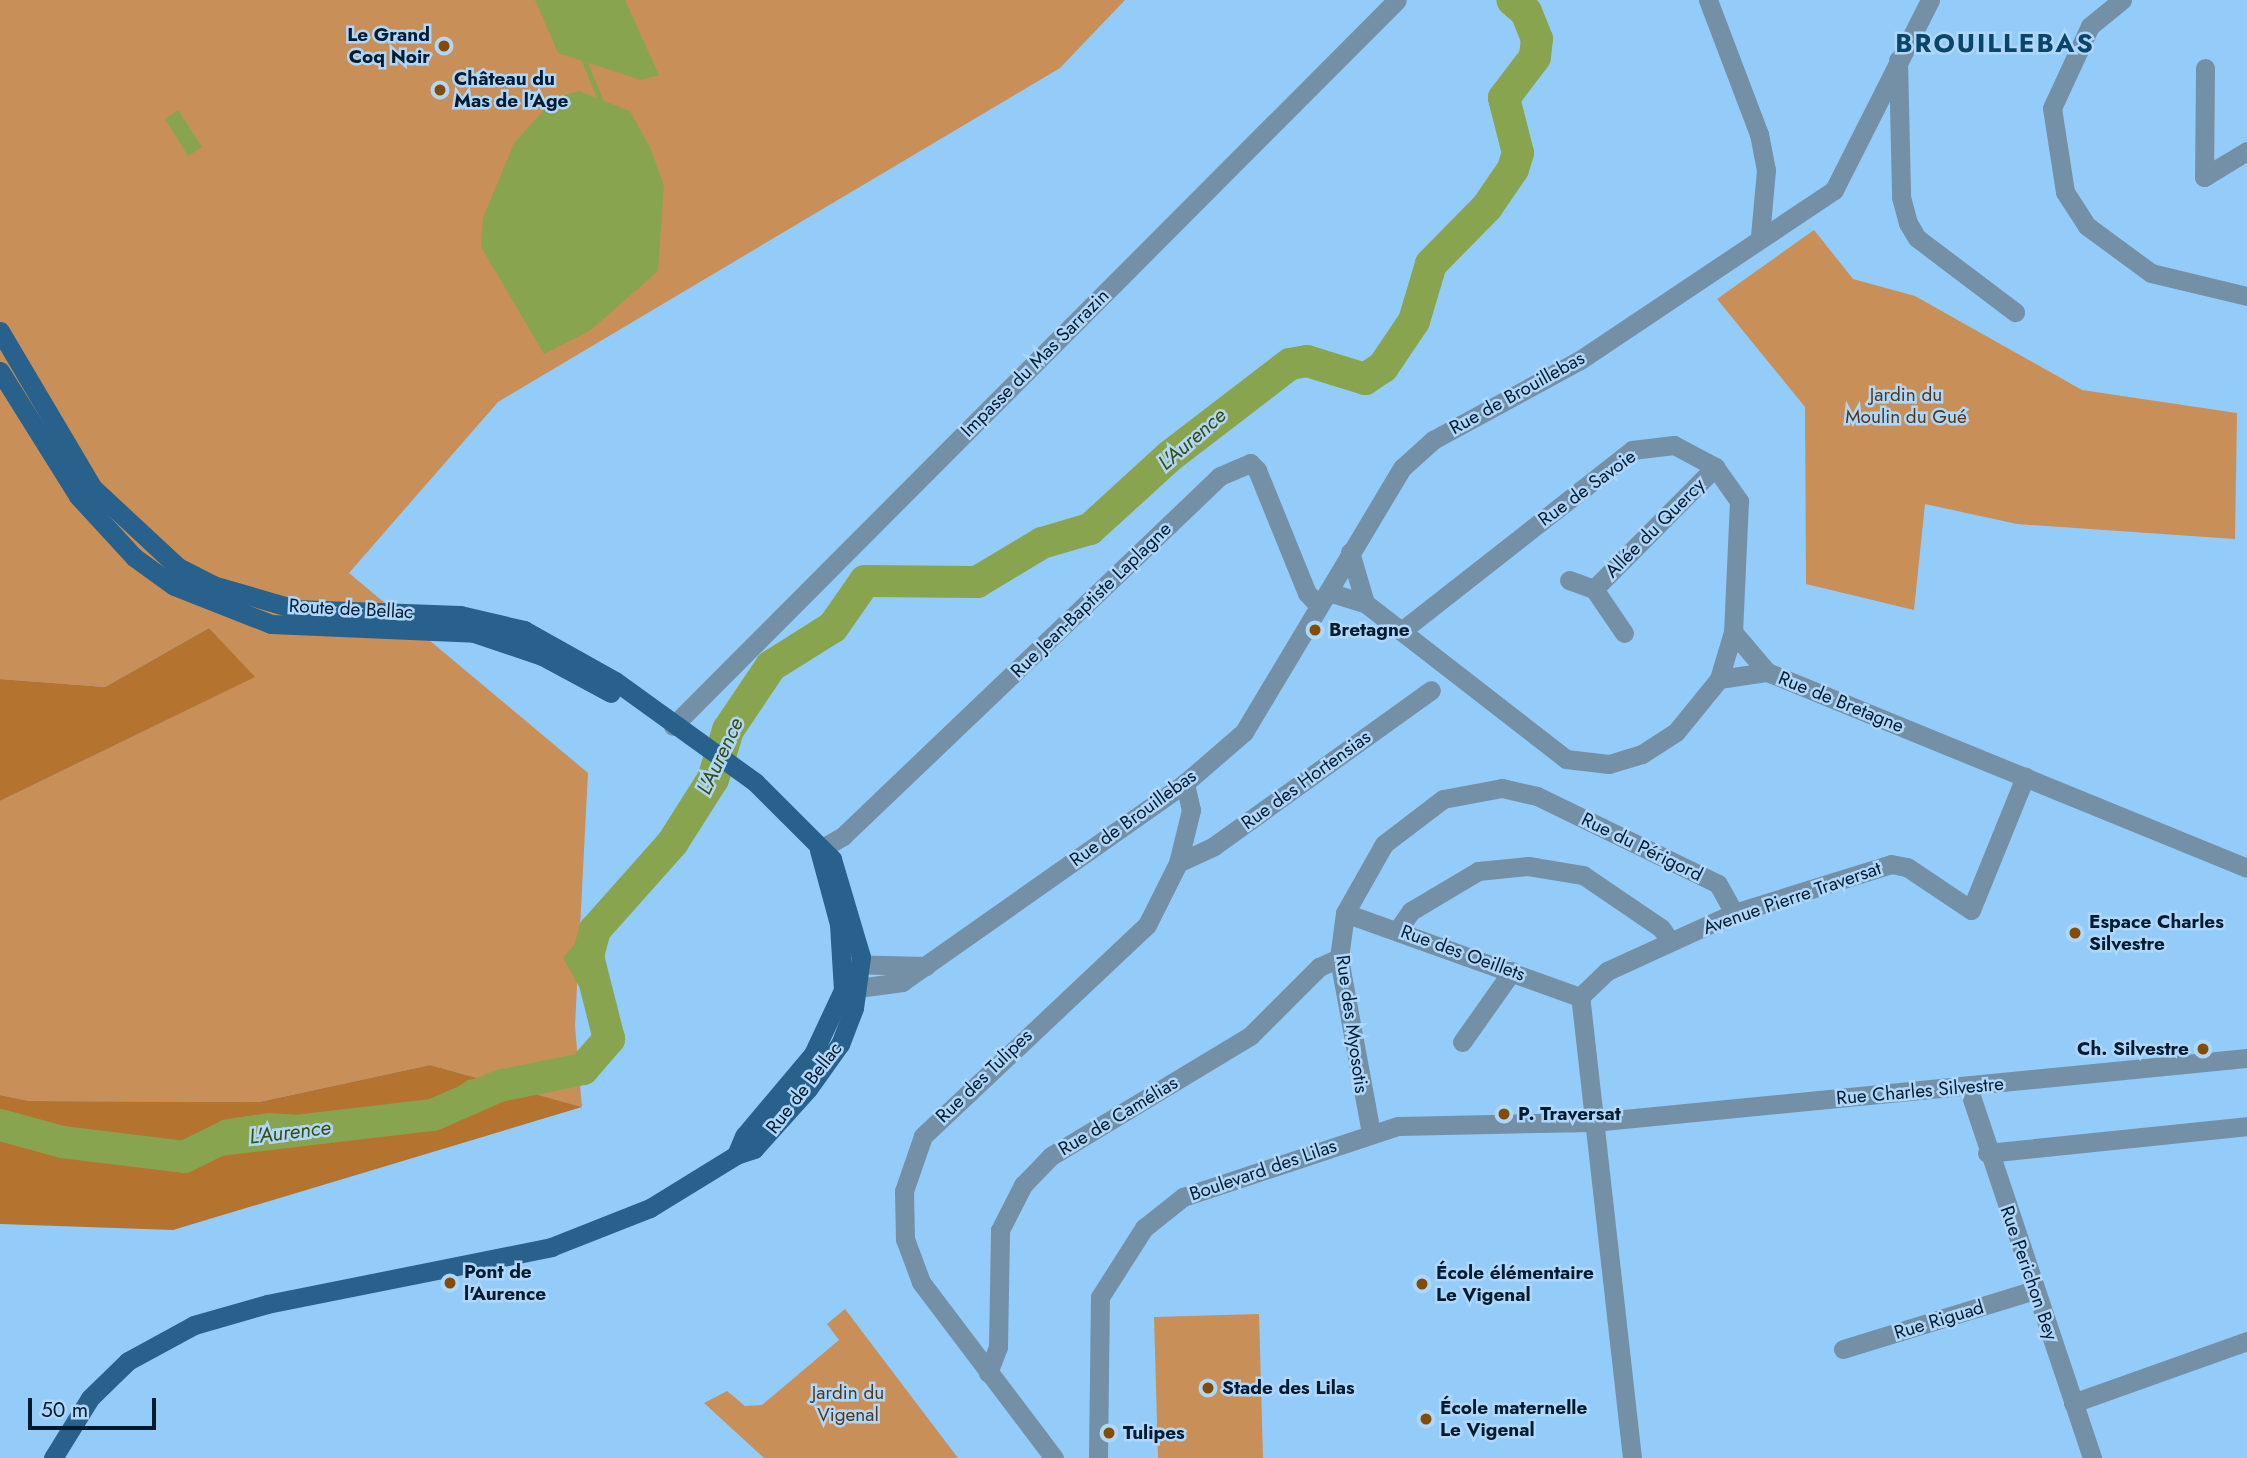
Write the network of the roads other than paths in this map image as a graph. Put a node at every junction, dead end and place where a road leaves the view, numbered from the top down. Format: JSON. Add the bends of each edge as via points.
{"nodes":[{"id":1,"x":1397,"y":0,"type":"edge"},
{"id":2,"x":1709,"y":0,"type":"edge"},
{"id":3,"x":1930,"y":0,"type":"edge"},
{"id":4,"x":2122,"y":0,"type":"edge"},
{"id":5,"x":1898,"y":60,"type":"junction"},
{"id":6,"x":2206,"y":68,"type":"dead end"},
{"id":7,"x":2247,"y":150,"type":"edge"},
{"id":8,"x":1760,"y":236,"type":"junction"},
{"id":9,"x":2247,"y":296,"type":"edge"},
{"id":10,"x":2015,"y":312,"type":"dead end"},
{"id":11,"x":0,"y":331,"type":"edge"},
{"id":12,"x":0,"y":370,"type":"edge"},
{"id":13,"x":1716,"y":467,"type":"junction"},
{"id":14,"x":1350,"y":552,"type":"junction"},
{"id":15,"x":1569,"y":580,"type":"dead end"},
{"id":16,"x":1594,"y":589,"type":"junction"},
{"id":17,"x":1323,"y":598,"type":"junction"},
{"id":18,"x":1365,"y":603,"type":"junction"},
{"id":19,"x":1404,"y":629,"type":"junction"},
{"id":20,"x":1733,"y":632,"type":"junction"},
{"id":21,"x":1624,"y":633,"type":"dead end"},
{"id":22,"x":1767,"y":672,"type":"junction"},
{"id":23,"x":1719,"y":679,"type":"junction"},
{"id":24,"x":1431,"y":690,"type":"dead end"},
{"id":25,"x":673,"y":726,"type":"junction"},
{"id":26,"x":2025,"y":777,"type":"junction"},
{"id":27,"x":1185,"y":783,"type":"junction"},
{"id":28,"x":1537,"y":796,"type":"joint"},
{"id":29,"x":819,"y":850,"type":"junction"},
{"id":30,"x":1178,"y":863,"type":"junction"},
{"id":31,"x":2247,"y":868,"type":"edge"},
{"id":32,"x":1345,"y":913,"type":"junction"},
{"id":33,"x":1734,"y":913,"type":"junction"},
{"id":34,"x":1399,"y":928,"type":"junction"},
{"id":35,"x":1670,"y":941,"type":"junction"},
{"id":36,"x":1339,"y":958,"type":"junction"},
{"id":37,"x":852,"y":964,"type":"junction"},
{"id":38,"x":927,"y":966,"type":"junction"},
{"id":39,"x":1511,"y":971,"type":"junction"},
{"id":40,"x":851,"y":990,"type":"junction"},
{"id":41,"x":1580,"y":996,"type":"junction"},
{"id":42,"x":1462,"y":1042,"type":"dead end"},
{"id":43,"x":2247,"y":1058,"type":"edge"},
{"id":44,"x":1968,"y":1087,"type":"junction"},
{"id":45,"x":1592,"y":1122,"type":"junction"},
{"id":46,"x":2247,"y":1126,"type":"edge"},
{"id":47,"x":1371,"y":1133,"type":"junction"},
{"id":48,"x":1987,"y":1153,"type":"junction"},
{"id":49,"x":2035,"y":1290,"type":"junction"},
{"id":50,"x":2247,"y":1341,"type":"edge"},
{"id":51,"x":1843,"y":1349,"type":"dead end"},
{"id":52,"x":988,"y":1373,"type":"junction"},
{"id":53,"x":2073,"y":1403,"type":"junction"},
{"id":54,"x":53,"y":1458,"type":"edge"},
{"id":55,"x":1054,"y":1458,"type":"edge"},
{"id":56,"x":1098,"y":1458,"type":"edge"},
{"id":57,"x":1632,"y":1458,"type":"edge"},
{"id":58,"x":2092,"y":1458,"type":"edge"}],
"edges":[{"from":1,"to":25,"type":"street","name":"Impasse du Mas Sarrazin"},
{"from":2,"to":8,"type":"street","via":[[1759,134],[1766,170]]},
{"from":3,"to":5,"type":"street","name":"Rue de Brouillebas"},
{"from":4,"to":9,"type":"street","via":[[2090,26],[2052,108],[2054,155],[2065,192],[2087,226],[2151,273]]},
{"from":5,"to":8,"type":"street","name":"Rue de Brouillebas","via":[[1834,190]]},
{"from":5,"to":10,"type":"street","via":[[1908,223],[1917,237]]},
{"from":6,"to":7,"type":"street","via":[[2204,177]]},
{"from":8,"to":14,"type":"street","name":"Rue de Brouillebas","via":[[1580,360],[1433,440],[1402,468]]},
{"from":11,"to":25,"type":"main road","name":"Route de Bellac","via":[[93,488],[178,567],[213,585],[295,609],[493,619],[571,653]]},
{"from":12,"to":25,"type":"main road","name":"Route de Bellac","via":[[78,496],[134,557],[174,586],[271,624],[452,631],[506,642]]},
{"from":13,"to":16,"type":"street","name":"Allée du Quercy"},
{"from":13,"to":19,"type":"street","name":"Rue de Savoie","via":[[1674,445],[1632,450]]},
{"from":13,"to":20,"type":"street","name":"Rue de Savoie","via":[[1738,501]]},
{"from":14,"to":17,"type":"street","name":"Rue de Brouillebas"},
{"from":14,"to":18,"type":"street"},
{"from":15,"to":16,"type":"street","name":"Allée du Quercy"},
{"from":16,"to":21,"type":"street","name":"Allée du Quercy"},
{"from":17,"to":18,"type":"street"},
{"from":17,"to":27,"type":"street","name":"Rue de Brouillebas","via":[[1244,732]]},
{"from":17,"to":29,"type":"street","name":"Rue Jean-Baptiste Laplagne","via":[[1307,593],[1257,470],[1250,463],[1220,477],[843,836]]},
{"from":18,"to":19,"type":"street"},
{"from":19,"to":23,"type":"street","via":[[1566,759],[1609,764],[1642,754],[1676,732]]},
{"from":20,"to":22,"type":"street"},
{"from":20,"to":23,"type":"street","name":"Rue de Savoie"},
{"from":22,"to":23,"type":"street","name":"Rue de Bretagne"},
{"from":22,"to":26,"type":"street","name":"Rue de Bretagne"},
{"from":24,"to":30,"type":"street","name":"Rue des Hortensias","via":[[1213,846]]},
{"from":25,"to":29,"type":"main road","name":"Route de Bellac","via":[[755,782]]},
{"from":26,"to":31,"type":"street","name":"Rue de Bretagne"},
{"from":26,"to":33,"type":"street","name":"Avenue Pierre Traversat","via":[[1971,909],[1907,867],[1891,864]]},
{"from":27,"to":30,"type":"street","name":"Rue des Tulipes","via":[[1192,810]]},
{"from":27,"to":38,"type":"street","name":"Rue de Brouillebas"},
{"from":28,"to":32,"type":"street","name":"Rue des Myosotis","via":[[1502,788],[1443,799],[1384,844]]},
{"from":28,"to":33,"type":"street","name":"Rue du Périgord","via":[[1718,884]]},
{"from":29,"to":37,"type":"main road","name":"Rue de Bellac"},
{"from":30,"to":52,"type":"street","name":"Rue des Tulipes","via":[[1147,925],[923,1136],[904,1191],[905,1239],[921,1282]]},
{"from":32,"to":34,"type":"street","name":"Rue des Oeillets"},
{"from":32,"to":36,"type":"street","name":"Rue des Myosotis"},
{"from":33,"to":35,"type":"street","name":"Avenue Pierre Traversat"},
{"from":34,"to":35,"type":"street","via":[[1411,911],[1478,872],[1528,866],[1583,876],[1661,928]]},
{"from":34,"to":39,"type":"street","name":"Rue des Oeillets"},
{"from":35,"to":41,"type":"street","name":"Avenue Pierre Traversat","via":[[1607,971]]},
{"from":36,"to":47,"type":"street","name":"Rue des Myosotis"},
{"from":36,"to":52,"type":"street","name":"Rue de Camélias","via":[[1319,967],[1250,1036],[1051,1157],[1023,1185],[1000,1230],[998,1347]]},
{"from":37,"to":38,"type":"street"},
{"from":37,"to":40,"type":"main road","name":"Rue de Bellac"},
{"from":38,"to":40,"type":"street","name":"Rue de Brouillebas","via":[[902,982]]},
{"from":39,"to":41,"type":"street","name":"Rue des Oeillets"},
{"from":39,"to":42,"type":"street"},
{"from":40,"to":54,"type":"main road","name":"Rue de Bellac","via":[[840,1044],[808,1089],[754,1149],[736,1155],[650,1208],[551,1247],[254,1307],[194,1325],[118,1370],[90,1398]]},
{"from":41,"to":45,"type":"street"},
{"from":43,"to":44,"type":"street","name":"Rue Charles Silvestre"},
{"from":44,"to":45,"type":"street","name":"Rue Charles Silvestre"},
{"from":44,"to":48,"type":"street","name":"Rue Perichon Bey"},
{"from":45,"to":47,"type":"street","name":"Boulevard des Lilas","via":[[1398,1126]]},
{"from":45,"to":57,"type":"street"},
{"from":46,"to":48,"type":"street"},
{"from":47,"to":56,"type":"street","name":"Boulevard des Lilas","via":[[1183,1196],[1144,1227],[1100,1297]]},
{"from":48,"to":49,"type":"street","name":"Rue Perichon Bey"},
{"from":49,"to":51,"type":"street","name":"Rue Riguad"},
{"from":49,"to":53,"type":"street","name":"Rue Perichon Bey"},
{"from":50,"to":53,"type":"street"},
{"from":52,"to":55,"type":"street","name":"Rue des Tulipes"},
{"from":53,"to":58,"type":"street","name":"Rue Perichon Bey"}]}
